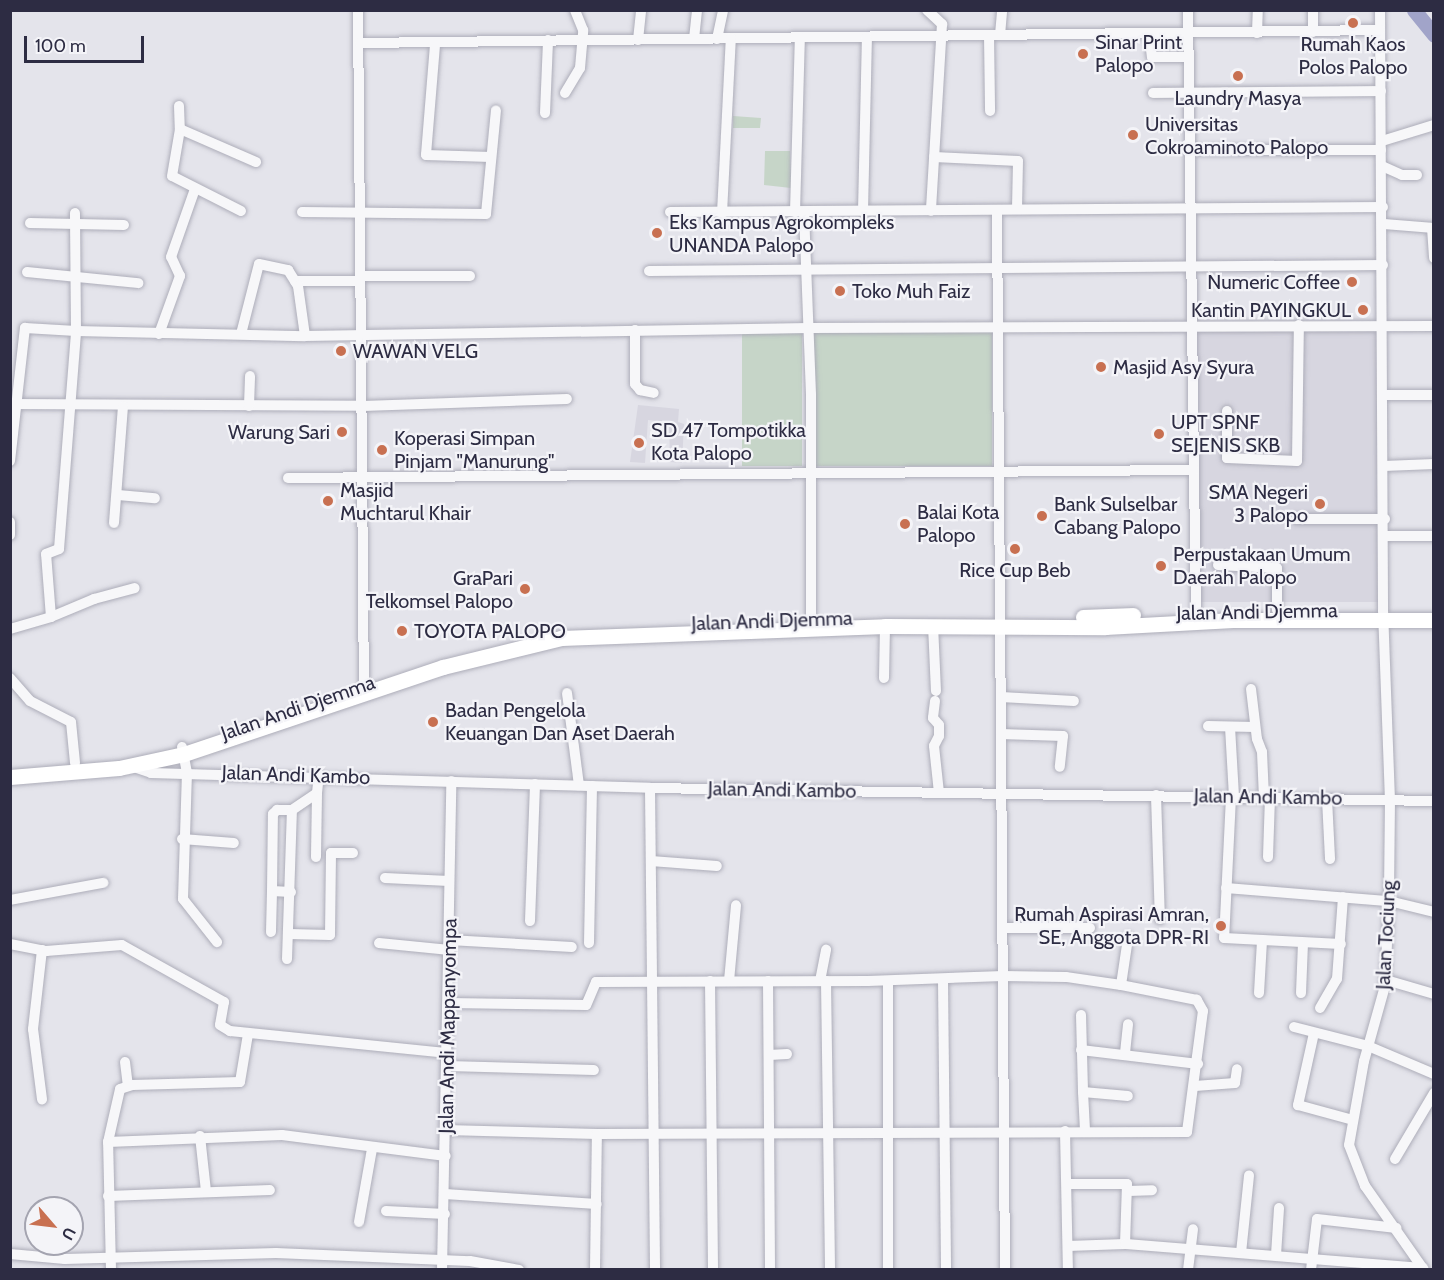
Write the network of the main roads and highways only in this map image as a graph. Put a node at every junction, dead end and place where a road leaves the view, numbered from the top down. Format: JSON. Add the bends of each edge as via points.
{"nodes":[{"id":1,"x":1434,"y":609,"type":"edge"},
{"id":2,"x":1384,"y":614,"type":"junction"},
{"id":3,"x":1195,"y":617,"type":"junction"},
{"id":4,"x":1434,"y":620,"type":"edge"},
{"id":5,"x":1001,"y":621,"type":"junction"},
{"id":6,"x":811,"y":624,"type":"junction"},
{"id":7,"x":130,"y":762,"type":"junction"},
{"id":8,"x":10,"y":767,"type":"edge"},
{"id":9,"x":10,"y":777,"type":"edge"}],
"edges":[{"from":1,"to":2,"type":"highway","name":"Jalan Andi Djemma"},
{"from":2,"to":3,"type":"highway","name":"Jalan Andi Djemma"},
{"from":2,"to":3,"type":"highway","name":"Jalan Andi Djemma","via":[[1277,610]]},
{"from":2,"to":4,"type":"highway","name":"Jalan Andi Djemma"},
{"from":3,"to":5,"type":"highway","name":"Jalan Andi Djemma","via":[[1105,627]]},
{"from":5,"to":6,"type":"highway","name":"Jalan Andi Djemma"},
{"from":5,"to":6,"type":"highway","name":"Jalan Andi Djemma","via":[[885,626]]},
{"from":6,"to":7,"type":"highway","name":"Jalan Andi Djemma","via":[[561,638],[443,667],[183,750]]},
{"from":7,"to":8,"type":"highway"},
{"from":7,"to":9,"type":"highway"}]}
